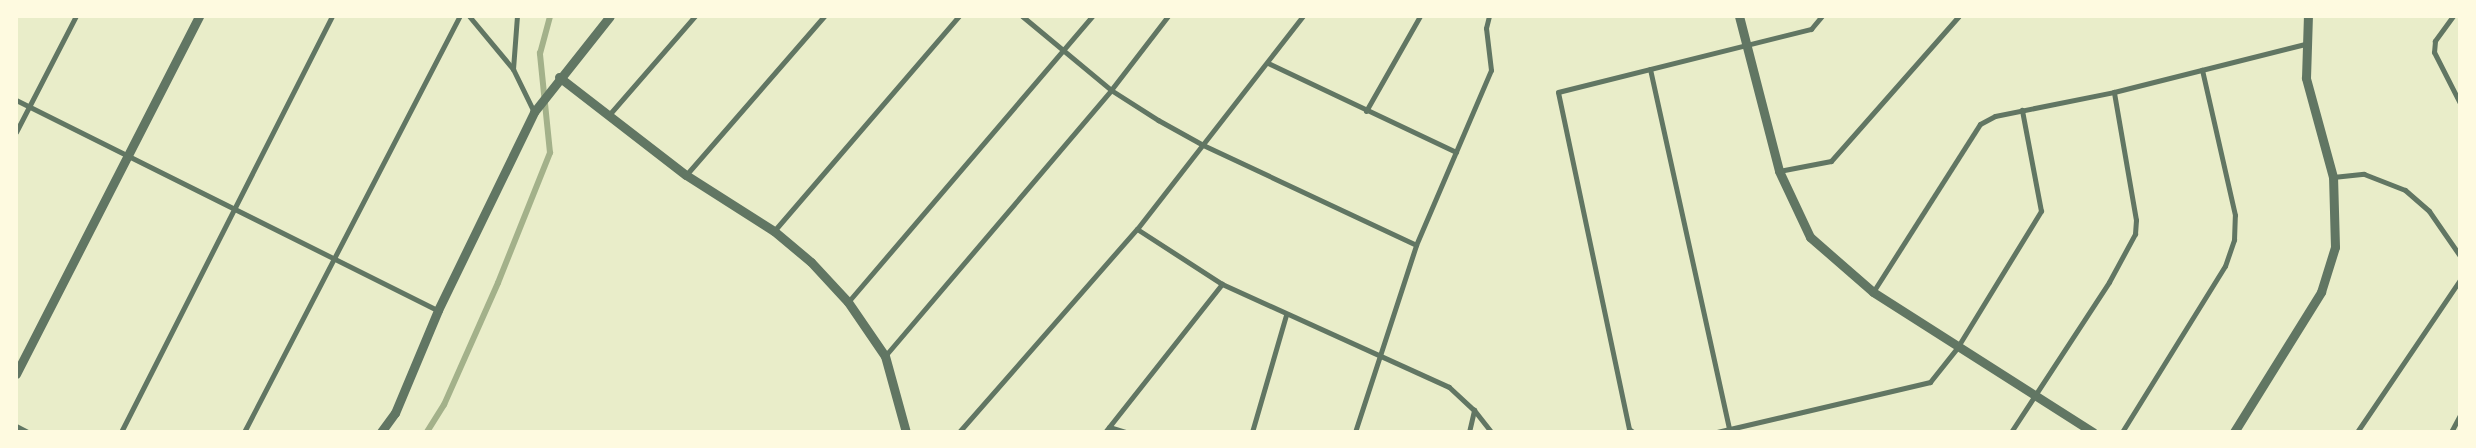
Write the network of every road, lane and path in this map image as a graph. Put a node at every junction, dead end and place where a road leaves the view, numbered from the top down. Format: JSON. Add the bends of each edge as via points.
{"nodes":[{"id":1,"x":76,"y":16,"type":"edge"},
{"id":2,"x":199,"y":16,"type":"edge"},
{"id":3,"x":332,"y":16,"type":"edge"},
{"id":4,"x":460,"y":16,"type":"edge"},
{"id":5,"x":470,"y":16,"type":"edge"},
{"id":6,"x":517,"y":16,"type":"edge"},
{"id":7,"x":610,"y":16,"type":"edge"},
{"id":8,"x":695,"y":16,"type":"edge"},
{"id":9,"x":824,"y":16,"type":"edge"},
{"id":10,"x":960,"y":16,"type":"edge"},
{"id":11,"x":1022,"y":16,"type":"edge"},
{"id":12,"x":1092,"y":16,"type":"edge"},
{"id":13,"x":1168,"y":16,"type":"edge"},
{"id":14,"x":1303,"y":16,"type":"edge"},
{"id":15,"x":1420,"y":16,"type":"edge"},
{"id":16,"x":1488,"y":16,"type":"edge"},
{"id":17,"x":1739,"y":16,"type":"edge"},
{"id":18,"x":1822,"y":16,"type":"edge"},
{"id":19,"x":1959,"y":16,"type":"edge"},
{"id":20,"x":2308,"y":16,"type":"edge"},
{"id":21,"x":2453,"y":16,"type":"edge"},
{"id":22,"x":2305,"y":44,"type":"junction"},
{"id":23,"x":1745,"y":47,"type":"junction"},
{"id":24,"x":1065,"y":50,"type":"junction"},
{"id":25,"x":1268,"y":63,"type":"junction"},
{"id":26,"x":1650,"y":69,"type":"junction"},
{"id":27,"x":513,"y":70,"type":"junction"},
{"id":28,"x":2202,"y":70,"type":"junction"},
{"id":29,"x":559,"y":77,"type":"junction"},
{"id":30,"x":1111,"y":90,"type":"junction"},
{"id":31,"x":2114,"y":92,"type":"junction"},
{"id":32,"x":16,"y":100,"type":"edge"},
{"id":33,"x":2460,"y":103,"type":"edge"},
{"id":34,"x":29,"y":106,"type":"junction"},
{"id":35,"x":2022,"y":110,"type":"junction"},
{"id":36,"x":1366,"y":111,"type":"junction"},
{"id":37,"x":534,"y":112,"type":"junction"},
{"id":38,"x":607,"y":116,"type":"junction"},
{"id":39,"x":16,"y":132,"type":"edge"},
{"id":40,"x":1203,"y":145,"type":"junction"},
{"id":41,"x":1456,"y":152,"type":"junction"},
{"id":42,"x":128,"y":156,"type":"junction"},
{"id":43,"x":1779,"y":171,"type":"junction"},
{"id":44,"x":686,"y":175,"type":"junction"},
{"id":45,"x":2333,"y":177,"type":"junction"},
{"id":46,"x":234,"y":208,"type":"junction"},
{"id":47,"x":1137,"y":228,"type":"junction"},
{"id":48,"x":774,"y":231,"type":"junction"},
{"id":49,"x":1416,"y":245,"type":"junction"},
{"id":50,"x":2460,"y":256,"type":"edge"},
{"id":51,"x":332,"y":258,"type":"junction"},
{"id":52,"x":2460,"y":280,"type":"edge"},
{"id":53,"x":1222,"y":284,"type":"junction"},
{"id":54,"x":1873,"y":292,"type":"junction"},
{"id":55,"x":848,"y":302,"type":"junction"},
{"id":56,"x":438,"y":310,"type":"junction"},
{"id":57,"x":1286,"y":315,"type":"junction"},
{"id":58,"x":1957,"y":348,"type":"junction"},
{"id":59,"x":885,"y":356,"type":"junction"},
{"id":60,"x":1379,"y":358,"type":"junction"},
{"id":61,"x":16,"y":374,"type":"edge"},
{"id":62,"x":2034,"y":396,"type":"junction"},
{"id":63,"x":1474,"y":410,"type":"junction"},
{"id":64,"x":2460,"y":415,"type":"edge"},
{"id":65,"x":16,"y":426,"type":"edge"},
{"id":66,"x":1109,"y":427,"type":"junction"},
{"id":67,"x":1728,"y":429,"type":"junction"},
{"id":68,"x":28,"y":432,"type":"edge"},
{"id":69,"x":121,"y":432,"type":"edge"},
{"id":70,"x":244,"y":432,"type":"edge"},
{"id":71,"x":381,"y":432,"type":"edge"},
{"id":72,"x":906,"y":432,"type":"edge"},
{"id":73,"x":959,"y":432,"type":"edge"},
{"id":74,"x":1105,"y":432,"type":"edge"},
{"id":75,"x":1125,"y":432,"type":"edge"},
{"id":76,"x":1252,"y":432,"type":"edge"},
{"id":77,"x":1356,"y":432,"type":"edge"},
{"id":78,"x":1469,"y":432,"type":"edge"},
{"id":79,"x":1491,"y":432,"type":"edge"},
{"id":80,"x":1634,"y":432,"type":"edge"},
{"id":81,"x":1717,"y":432,"type":"edge"},
{"id":82,"x":2011,"y":432,"type":"edge"},
{"id":83,"x":2093,"y":432,"type":"edge"},
{"id":84,"x":2122,"y":432,"type":"edge"},
{"id":85,"x":2234,"y":432,"type":"edge"},
{"id":86,"x":2357,"y":432,"type":"edge"},
{"id":87,"x":2450,"y":432,"type":"edge"}],
"edges":[{"from":1,"to":34,"type":"street"},
{"from":2,"to":42,"type":"street"},
{"from":3,"to":46,"type":"street"},
{"from":4,"to":51,"type":"street"},
{"from":5,"to":27,"type":"street"},
{"from":6,"to":27,"type":"street"},
{"from":7,"to":29,"type":"street"},
{"from":8,"to":38,"type":"street"},
{"from":9,"to":44,"type":"street"},
{"from":10,"to":48,"type":"street"},
{"from":11,"to":24,"type":"street"},
{"from":12,"to":24,"type":"street"},
{"from":13,"to":30,"type":"street"},
{"from":14,"to":25,"type":"street"},
{"from":15,"to":36,"type":"street"},
{"from":16,"to":41,"type":"street","via":[[1486,28],[1491,70]]},
{"from":17,"to":23,"type":"street"},
{"from":18,"to":23,"type":"street","via":[[1811,28]]},
{"from":19,"to":43,"type":"street","via":[[1832,161]]},
{"from":20,"to":22,"type":"street"},
{"from":21,"to":33,"type":"street","via":[[2435,42],[2434,52]]},
{"from":22,"to":28,"type":"street"},
{"from":22,"to":45,"type":"street","via":[[2306,78]]},
{"from":23,"to":26,"type":"street"},
{"from":23,"to":43,"type":"street"},
{"from":24,"to":30,"type":"street"},
{"from":24,"to":55,"type":"street"},
{"from":25,"to":36,"type":"street"},
{"from":25,"to":40,"type":"street"},
{"from":26,"to":67,"type":"street"},
{"from":26,"to":80,"type":"street","via":[[1558,92],[1629,429]]},
{"from":27,"to":37,"type":"street"},
{"from":28,"to":31,"type":"street"},
{"from":28,"to":84,"type":"street","via":[[2235,215],[2234,240],[2225,266]]},
{"from":29,"to":37,"type":"street"},
{"from":29,"to":38,"type":"street"},
{"from":30,"to":40,"type":"street"},
{"from":30,"to":59,"type":"street"},
{"from":31,"to":35,"type":"street"},
{"from":31,"to":62,"type":"street","via":[[2136,220],[2135,234],[2109,282]]},
{"from":32,"to":34,"type":"street"},
{"from":34,"to":39,"type":"street"},
{"from":34,"to":42,"type":"street"},
{"from":35,"to":54,"type":"street","via":[[1995,116],[1980,124]]},
{"from":35,"to":58,"type":"street","via":[[2041,211]]},
{"from":36,"to":41,"type":"street"},
{"from":37,"to":56,"type":"street"},
{"from":38,"to":44,"type":"street"},
{"from":40,"to":47,"type":"street"},
{"from":40,"to":49,"type":"street"},
{"from":41,"to":49,"type":"street"},
{"from":42,"to":46,"type":"street"},
{"from":42,"to":61,"type":"street"},
{"from":43,"to":54,"type":"street","via":[[1810,237]]},
{"from":44,"to":48,"type":"street"},
{"from":45,"to":50,"type":"street","via":[[2364,174],[2405,190],[2429,211]]},
{"from":45,"to":85,"type":"street","via":[[2335,247],[2321,292]]},
{"from":46,"to":51,"type":"street"},
{"from":46,"to":69,"type":"street"},
{"from":47,"to":53,"type":"street"},
{"from":47,"to":73,"type":"street"},
{"from":48,"to":55,"type":"street","via":[[812,262]]},
{"from":49,"to":60,"type":"street"},
{"from":51,"to":56,"type":"street"},
{"from":51,"to":70,"type":"street"},
{"from":52,"to":86,"type":"street"},
{"from":53,"to":57,"type":"street"},
{"from":53,"to":66,"type":"street"},
{"from":54,"to":58,"type":"street"},
{"from":55,"to":59,"type":"street"},
{"from":56,"to":71,"type":"street","via":[[395,414]]},
{"from":57,"to":60,"type":"street"},
{"from":57,"to":76,"type":"street"},
{"from":58,"to":62,"type":"street"},
{"from":58,"to":67,"type":"street","via":[[1930,382]]},
{"from":59,"to":72,"type":"street"},
{"from":60,"to":63,"type":"street","via":[[1449,387]]},
{"from":60,"to":77,"type":"street"},
{"from":62,"to":82,"type":"street"},
{"from":62,"to":83,"type":"street"},
{"from":63,"to":78,"type":"street"},
{"from":63,"to":79,"type":"street"},
{"from":64,"to":87,"type":"street"},
{"from":65,"to":68,"type":"street"},
{"from":66,"to":74,"type":"street"},
{"from":66,"to":75,"type":"street"},
{"from":67,"to":81,"type":"street"}]}
